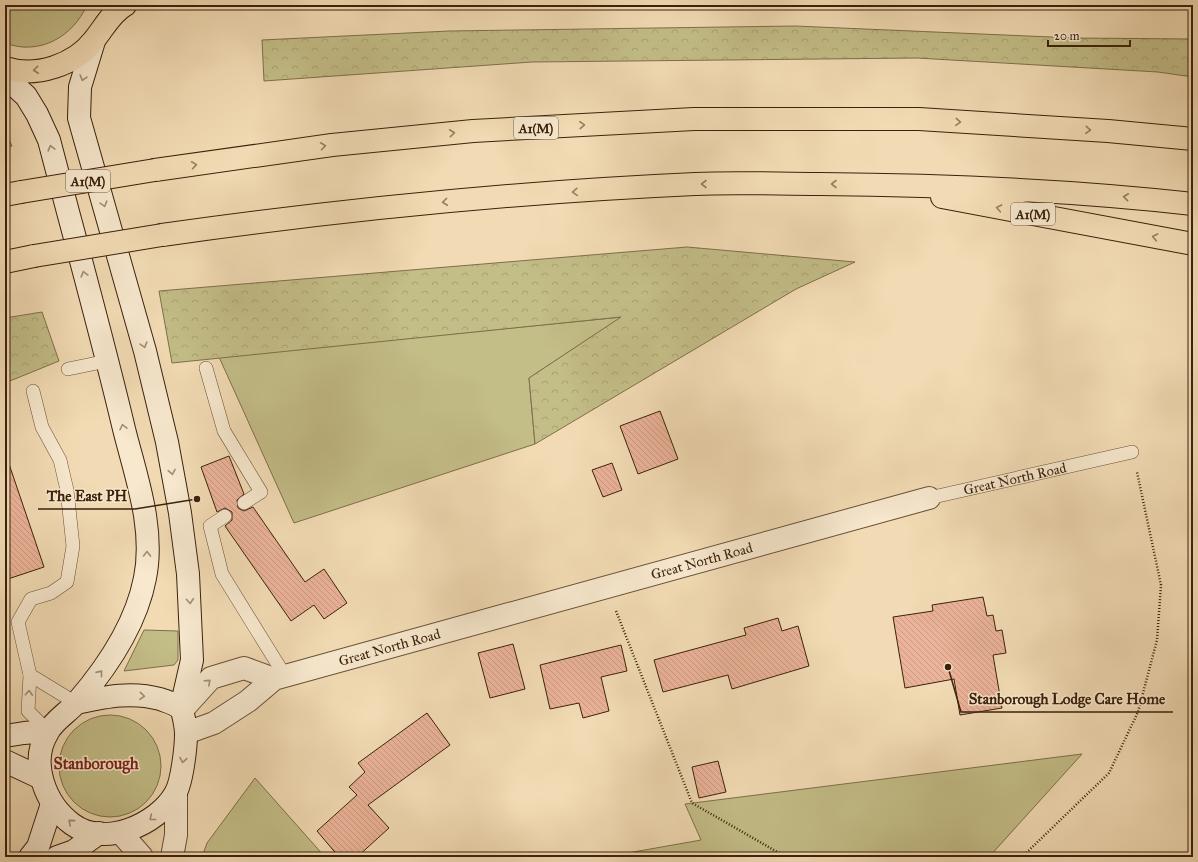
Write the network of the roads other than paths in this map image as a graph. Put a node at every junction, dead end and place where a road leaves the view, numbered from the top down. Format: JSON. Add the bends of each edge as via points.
{"nodes":[{"id":1,"x":125,"y":5,"type":"edge"},
{"id":2,"x":108,"y":14,"type":"edge"},
{"id":3,"x":94,"y":41,"type":"junction"},
{"id":4,"x":5,"y":68,"type":"edge"},
{"id":5,"x":5,"y":77,"type":"edge"},
{"id":6,"x":1193,"y":139,"type":"edge"},
{"id":7,"x":873,"y":184,"type":"junction"},
{"id":8,"x":13,"y":194,"type":"edge"},
{"id":9,"x":1193,"y":204,"type":"edge"},
{"id":10,"x":1193,"y":244,"type":"edge"},
{"id":11,"x":5,"y":262,"type":"edge"},
{"id":12,"x":107,"y":361,"type":"junction"},
{"id":13,"x":206,"y":368,"type":"dead end"},
{"id":14,"x":68,"y":369,"type":"dead end"},
{"id":15,"x":33,"y":391,"type":"dead end"},
{"id":16,"x":1132,"y":452,"type":"road end"},
{"id":17,"x":929,"y":498,"type":"joint"},
{"id":18,"x":244,"y":503,"type":"dead end"},
{"id":19,"x":225,"y":516,"type":"dead end"},
{"id":20,"x":30,"y":675,"type":"junction"},
{"id":21,"x":280,"y":678,"type":"junction"},
{"id":22,"x":76,"y":703,"type":"junction"},
{"id":23,"x":182,"y":710,"type":"junction"},
{"id":24,"x":48,"y":731,"type":"junction"},
{"id":25,"x":186,"y":733,"type":"junction"},
{"id":26,"x":5,"y":736,"type":"edge"},
{"id":27,"x":5,"y":761,"type":"edge"},
{"id":28,"x":41,"y":778,"type":"junction"},
{"id":29,"x":176,"y":793,"type":"junction"},
{"id":30,"x":52,"y":804,"type":"junction"},
{"id":31,"x":99,"y":833,"type":"junction"},
{"id":32,"x":121,"y":833,"type":"junction"},
{"id":33,"x":30,"y":857,"type":"edge"},
{"id":34,"x":57,"y":857,"type":"edge"},
{"id":35,"x":142,"y":857,"type":"edge"},
{"id":36,"x":172,"y":857,"type":"edge"}],
"edges":[{"from":1,"to":2,"type":"main road"},
{"from":2,"to":3,"type":"main road"},
{"from":3,"to":4,"type":"main road","one_way":true,"via":[[77,56],[57,66],[35,71],[13,71]]},
{"from":3,"to":23,"type":"main road","one_way":true,"via":[[80,86],[79,118],[145,351],[167,442],[180,513],[188,574],[192,660]]},
{"from":12,"to":5,"type":"main road","one_way":true,"via":[[49,140],[38,114],[26,96]]},
{"from":8,"to":6,"type":"main road","number":"A1(M)","one_way":true,"bridge":true,"via":[[155,170],[332,145],[473,131],[694,119],[919,119]]},
{"from":9,"to":7,"type":"main road","number":"A1(M)","one_way":true,"via":[[1003,188]]},
{"from":10,"to":7,"type":"main road","number":"A1(M)","one_way":true},
{"from":7,"to":11,"type":"main road","number":"A1(M)","one_way":true,"bridge":true,"via":[[698,184],[523,195],[272,219],[162,234]]},
{"from":12,"to":14,"type":"lane"},
{"from":22,"to":12,"type":"main road","one_way":true,"via":[[105,667],[130,623],[138,606],[148,557],[146,522]]},
{"from":13,"to":18,"type":"lane","via":[[224,431],[261,492]]},
{"from":15,"to":20,"type":"lane","via":[[42,427],[60,460],[67,490],[73,546],[67,582],[51,593],[31,600],[18,622]]},
{"from":16,"to":17,"type":"lane","name":"Great North Road"},
{"from":17,"to":21,"type":"main road","name":"Great North Road"},
{"from":19,"to":21,"type":"lane","via":[[210,526],[222,574]]},
{"from":20,"to":22,"type":"lane"},
{"from":24,"to":20,"type":"lane","one_way":true,"via":[[28,711]]},
{"from":23,"to":21,"type":"main road","one_way":true,"via":[[211,678],[244,668]]},
{"from":21,"to":25,"type":"main road","name":"Great North Road","via":[[214,723]]},
{"from":22,"to":23,"type":"main road","one_way":true,"via":[[116,695],[145,695],[170,702]]},
{"from":22,"to":24,"type":"main road"},
{"from":23,"to":25,"type":"main road"},
{"from":24,"to":26,"type":"main road"},
{"from":24,"to":28,"type":"main road","via":[[39,763]]},
{"from":25,"to":29,"type":"main road","one_way":true,"via":[[184,761]]},
{"from":27,"to":28,"type":"main road"},
{"from":28,"to":30,"type":"main road"},
{"from":29,"to":32,"type":"main road","one_way":true,"via":[[143,825]]},
{"from":29,"to":36,"type":"main road","via":[[176,835]]},
{"from":31,"to":30,"type":"main road","one_way":true,"via":[[72,825]]},
{"from":30,"to":33,"type":"main road","via":[[38,847]]},
{"from":31,"to":32,"type":"main road"},
{"from":31,"to":34,"type":"main road","via":[[74,851]]},
{"from":32,"to":35,"type":"main road"}]}
